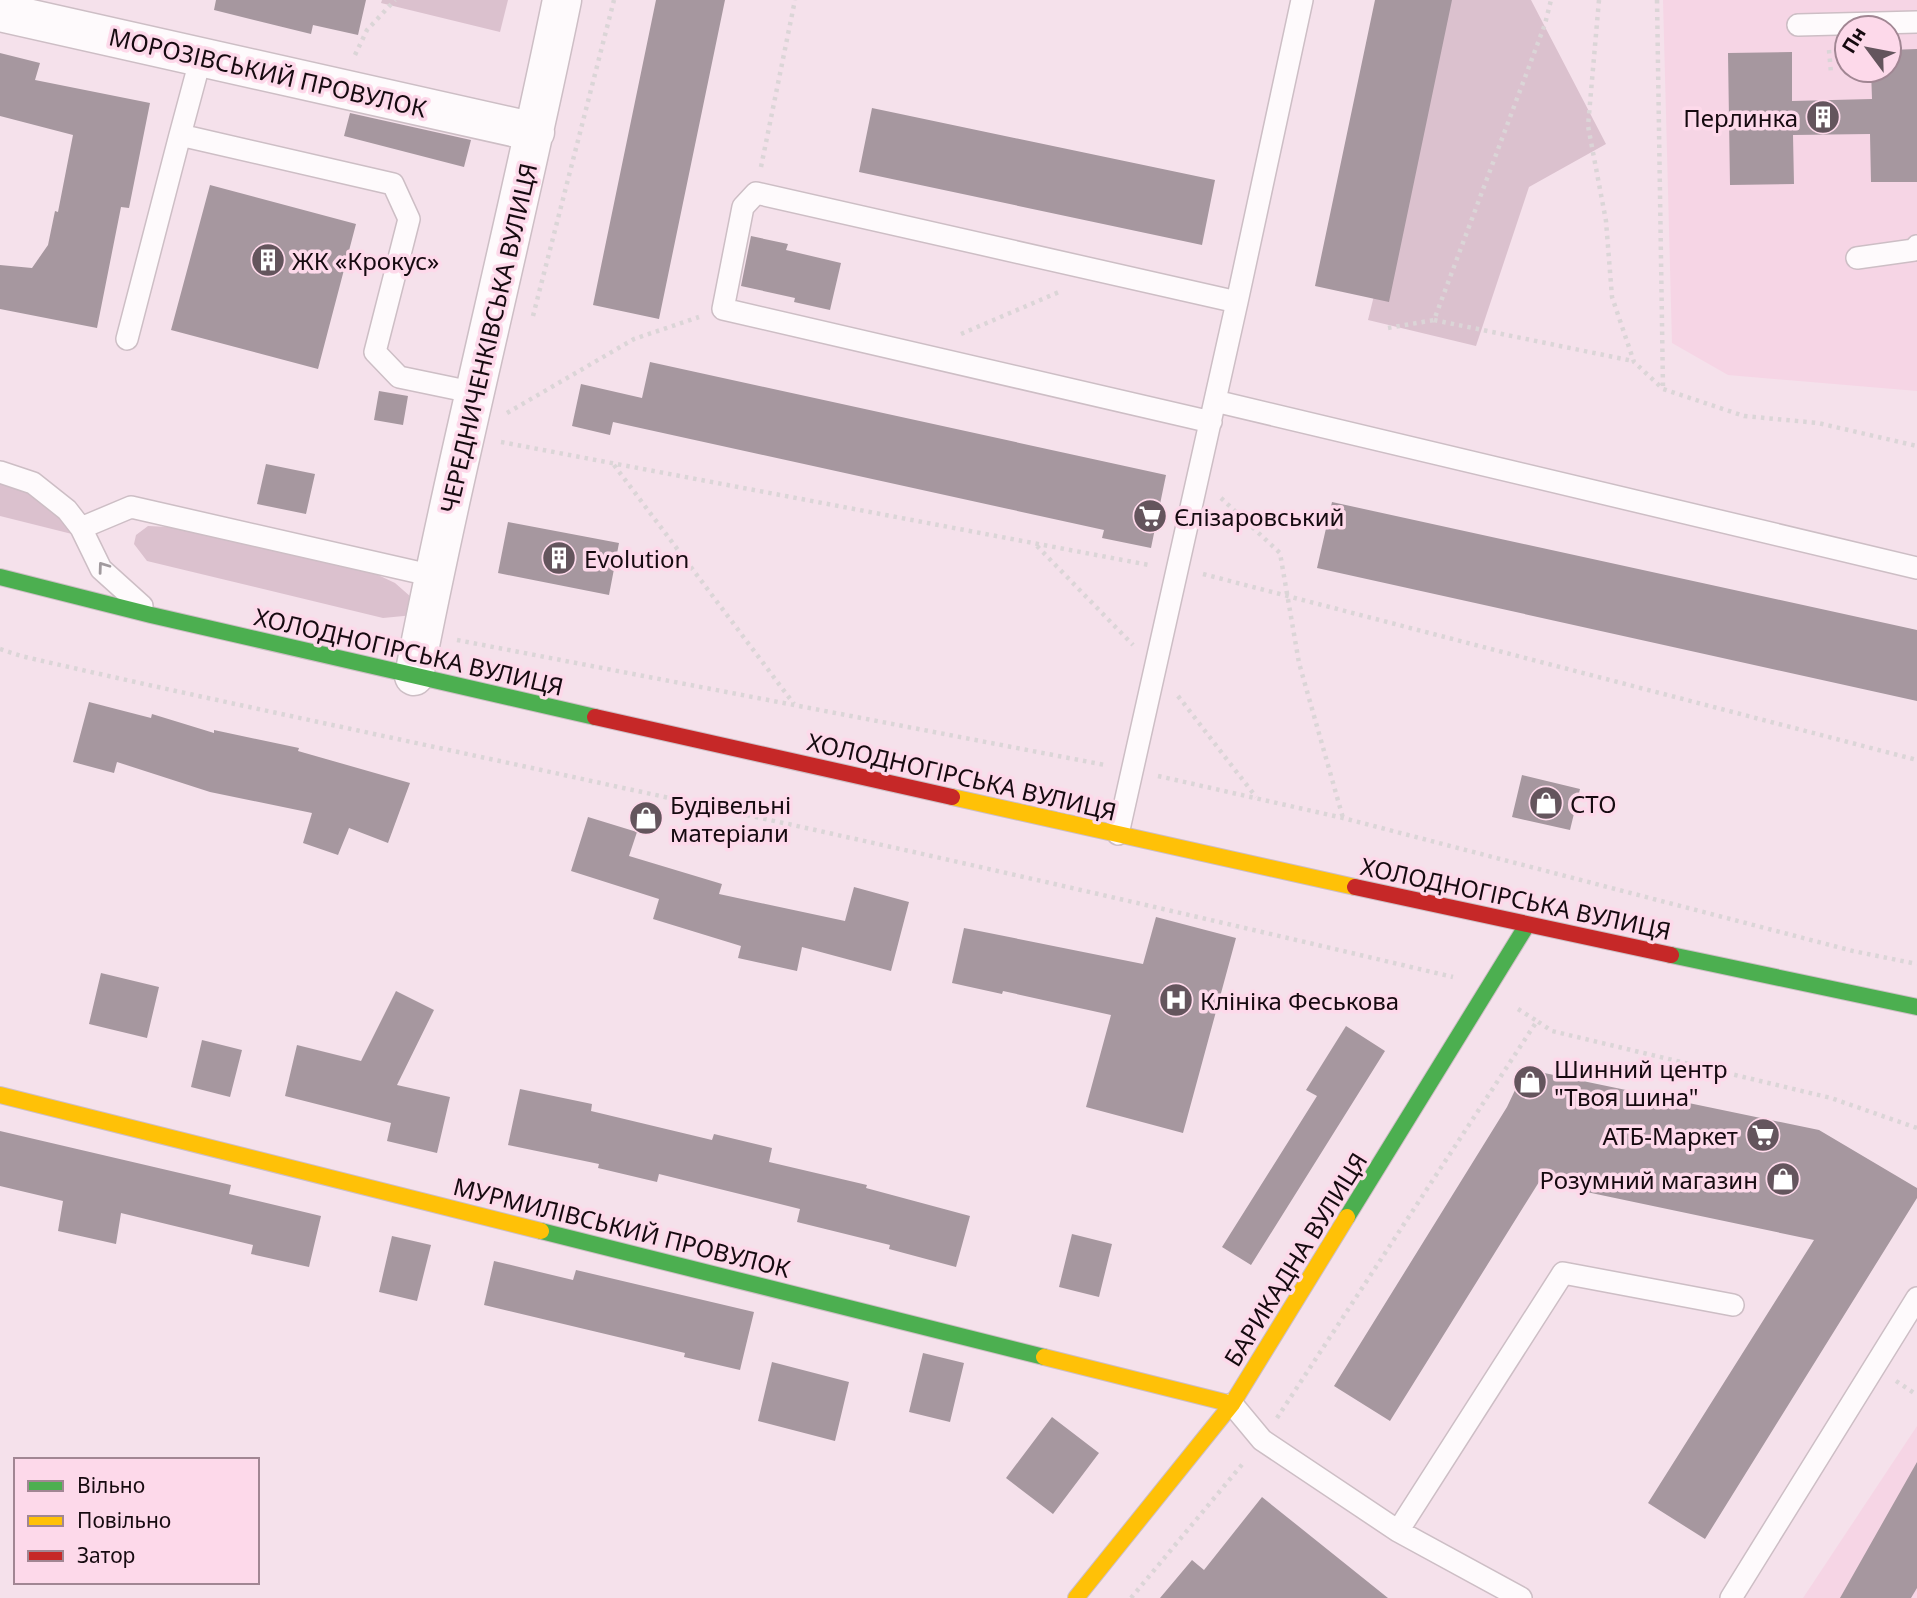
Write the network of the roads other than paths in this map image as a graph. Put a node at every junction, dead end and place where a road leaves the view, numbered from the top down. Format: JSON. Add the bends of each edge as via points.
{"nodes":[{"id":1,"x":562,"y":0,"type":"edge"},
{"id":2,"x":1302,"y":0,"type":"edge"},
{"id":3,"x":0,"y":12,"type":"edge"},
{"id":4,"x":1917,"y":22,"type":"edge"},
{"id":5,"x":1798,"y":25,"type":"dead end"},
{"id":6,"x":201,"y":57,"type":"junction"},
{"id":7,"x":535,"y":132,"type":"junction"},
{"id":8,"x":180,"y":135,"type":"junction"},
{"id":9,"x":1917,"y":246,"type":"edge"},
{"id":10,"x":1857,"y":258,"type":"dead end"},
{"id":11,"x":1237,"y":302,"type":"junction"},
{"id":12,"x":127,"y":339,"type":"dead end"},
{"id":13,"x":494,"y":396,"type":"junction"},
{"id":14,"x":1213,"y":412,"type":"junction"},
{"id":15,"x":0,"y":472,"type":"edge"},
{"id":16,"x":81,"y":528,"type":"junction"},
{"id":17,"x":1917,"y":568,"type":"edge"},
{"id":18,"x":434,"y":576,"type":"junction"},
{"id":19,"x":0,"y":577,"type":"edge"},
{"id":20,"x":151,"y":615,"type":"junction"},
{"id":21,"x":414,"y":676,"type":"junction"},
{"id":22,"x":1118,"y":834,"type":"junction"},
{"id":23,"x":1527,"y":925,"type":"junction"},
{"id":24,"x":1917,"y":1007,"type":"edge"},
{"id":25,"x":0,"y":1095,"type":"edge"},
{"id":26,"x":1917,"y":1297,"type":"edge"},
{"id":27,"x":1733,"y":1305,"type":"dead end"},
{"id":28,"x":1232,"y":1404,"type":"junction"},
{"id":29,"x":1398,"y":1531,"type":"junction"},
{"id":30,"x":1076,"y":1598,"type":"edge"},
{"id":31,"x":1521,"y":1598,"type":"edge"},
{"id":32,"x":1731,"y":1598,"type":"edge"}],
"edges":[{"from":1,"to":7,"type":"street","name":"ЧЕРЕДНИЧЕНКІВСЬКА ВУЛИЦЯ"},
{"from":2,"to":11,"type":"lane"},
{"from":3,"to":6,"type":"street","name":"МОРОЗІВСЬКИЙ ПРОВУЛОК"},
{"from":4,"to":5,"type":"lane"},
{"from":6,"to":7,"type":"street","name":"МОРОЗІВСЬКИЙ ПРОВУЛОК"},
{"from":6,"to":8,"type":"lane"},
{"from":7,"to":13,"type":"street","name":"ЧЕРЕДНИЧЕНКІВСЬКА ВУЛИЦЯ"},
{"from":8,"to":12,"type":"lane"},
{"from":8,"to":13,"type":"lane","via":[[393,184],[410,219],[375,352],[399,377]]},
{"from":9,"to":10,"type":"lane"},
{"from":11,"to":14,"type":"lane"},
{"from":11,"to":14,"type":"lane","via":[[756,193],[743,207],[723,309],[916,354]]},
{"from":13,"to":18,"type":"street","name":"ЧЕРЕДНИЧЕНКІВСЬКА ВУЛИЦЯ","via":[[466,435]]},
{"from":14,"to":17,"type":"lane"},
{"from":14,"to":22,"type":"lane"},
{"from":15,"to":16,"type":"lane","via":[[33,484]]},
{"from":16,"to":18,"type":"lane","via":[[131,508]]},
{"from":20,"to":16,"type":"lane","one_way":true,"via":[[101,569]]},
{"from":18,"to":21,"type":"street","name":"ЧЕРЕДНИЧЕНКІВСЬКА ВУЛИЦЯ"},
{"from":19,"to":20,"type":"street","name":"ХОЛОДНОГІРСЬКА ВУЛИЦЯ"},
{"from":20,"to":21,"type":"street","name":"ХОЛОДНОГІРСЬКА ВУЛИЦЯ"},
{"from":21,"to":22,"type":"street","name":"ХОЛОДНОГІРСЬКА ВУЛИЦЯ"},
{"from":22,"to":23,"type":"street","name":"ХОЛОДНОГІРСЬКА ВУЛИЦЯ"},
{"from":23,"to":24,"type":"street","name":"ХОЛОДНОГІРСЬКА ВУЛИЦЯ"},
{"from":23,"to":28,"type":"street","name":"БАРИКАДНА ВУЛИЦЯ"},
{"from":25,"to":28,"type":"street","name":"МУРМИЛІВСЬКИЙ ПРОВУЛОК"},
{"from":26,"to":32,"type":"lane"},
{"from":27,"to":29,"type":"lane","via":[[1563,1273]]},
{"from":28,"to":29,"type":"lane","via":[[1262,1440]]},
{"from":28,"to":30,"type":"street","name":"БАРИКАДНА ВУЛИЦЯ"},
{"from":29,"to":31,"type":"lane"}]}
